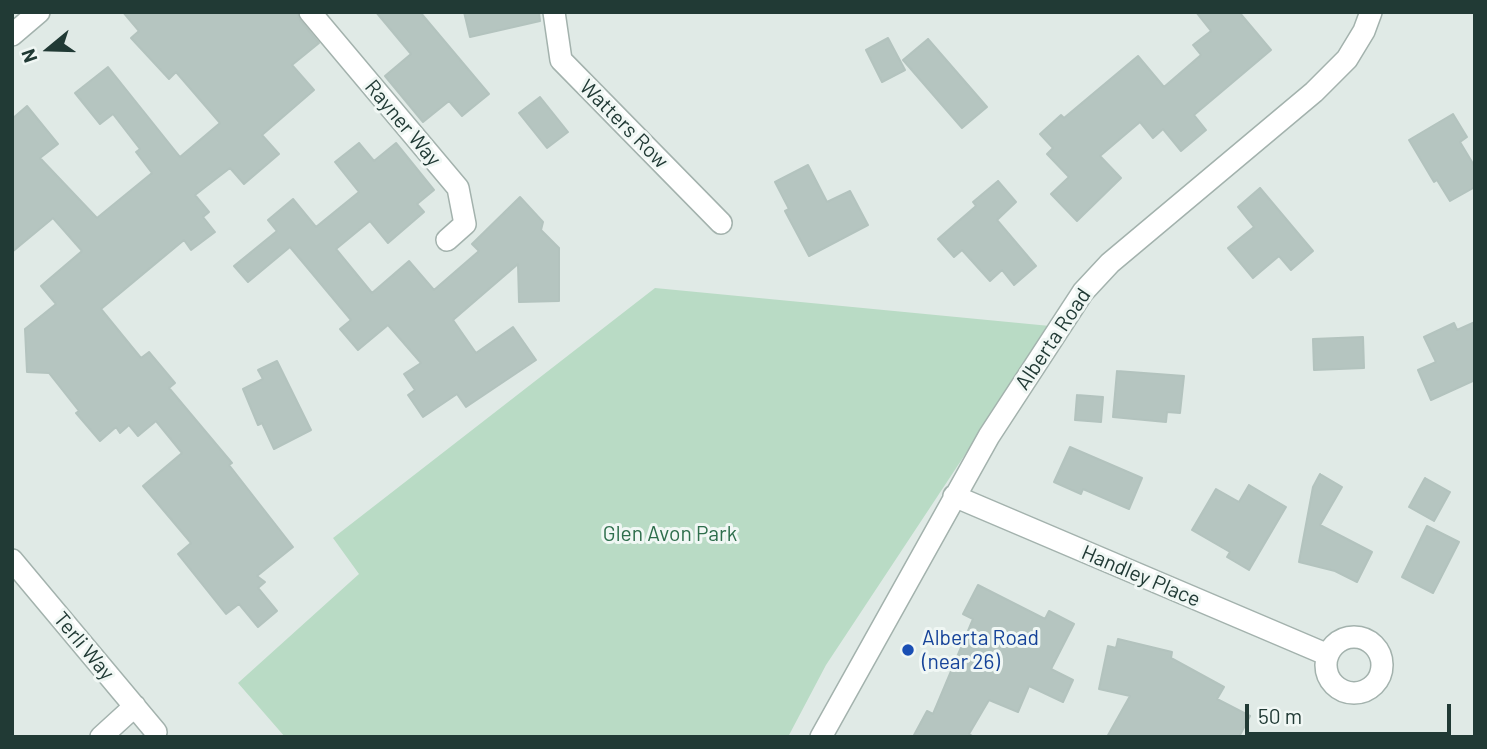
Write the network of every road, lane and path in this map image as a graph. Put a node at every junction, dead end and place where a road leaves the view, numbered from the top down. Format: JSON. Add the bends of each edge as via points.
{"nodes":[{"id":1,"x":39,"y":12,"type":"edge"},
{"id":2,"x":310,"y":12,"type":"edge"},
{"id":3,"x":554,"y":12,"type":"edge"},
{"id":4,"x":1371,"y":12,"type":"edge"},
{"id":5,"x":12,"y":35,"type":"edge"},
{"id":6,"x":721,"y":223,"type":"dead end"},
{"id":7,"x":447,"y":240,"type":"dead end"},
{"id":8,"x":954,"y":496,"type":"junction"},
{"id":9,"x":12,"y":561,"type":"edge"},
{"id":10,"x":1328,"y":655,"type":"dead end"},
{"id":11,"x":135,"y":706,"type":"junction"},
{"id":12,"x":156,"y":732,"type":"dead end"},
{"id":13,"x":102,"y":737,"type":"edge"},
{"id":14,"x":821,"y":737,"type":"edge"}],
"edges":[{"from":1,"to":5,"type":"street"},
{"from":2,"to":7,"type":"street","name":"Rayner Way","via":[[458,188],[465,224]]},
{"from":3,"to":6,"type":"street","name":"Watters Row","via":[[561,60]]},
{"from":4,"to":8,"type":"street","name":"Alberta Road","via":[[1347,59],[1314,92],[1110,263],[1083,292]]},
{"from":8,"to":10,"type":"street","name":"Handley Place"},
{"from":8,"to":14,"type":"street","name":"Alberta Road"},
{"from":9,"to":11,"type":"street","name":"Terli Way"},
{"from":11,"to":12,"type":"street","name":"Terli Way"},
{"from":11,"to":13,"type":"street"}]}
